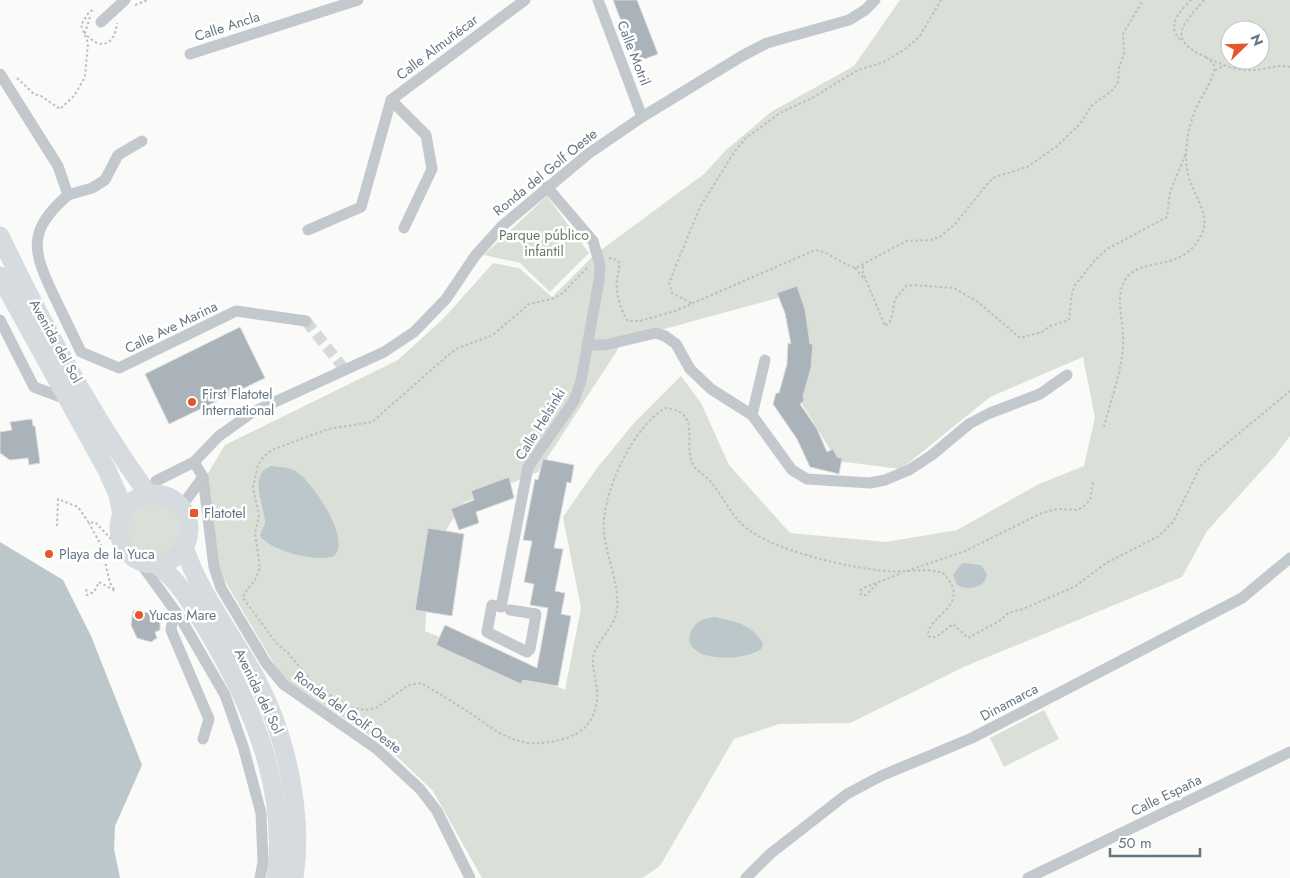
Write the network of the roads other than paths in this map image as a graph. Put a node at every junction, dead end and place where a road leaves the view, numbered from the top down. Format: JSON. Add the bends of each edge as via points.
{"nodes":[{"id":1,"x":125,"y":0,"type":"edge"},
{"id":2,"x":358,"y":0,"type":"edge"},
{"id":3,"x":525,"y":0,"type":"edge"},
{"id":4,"x":598,"y":0,"type":"edge"},
{"id":5,"x":875,"y":0,"type":"edge"},
{"id":6,"x":98,"y":18,"type":"road end"},
{"id":7,"x":190,"y":54,"type":"dead end"},
{"id":8,"x":0,"y":74,"type":"edge"},
{"id":9,"x":391,"y":100,"type":"junction"},
{"id":10,"x":642,"y":117,"type":"junction"},
{"id":11,"x":142,"y":141,"type":"dead end"},
{"id":12,"x":546,"y":187,"type":"junction"},
{"id":13,"x":68,"y":195,"type":"junction"},
{"id":14,"x":404,"y":228,"type":"dead end"},
{"id":15,"x":308,"y":230,"type":"dead end"},
{"id":16,"x":0,"y":236,"type":"edge"},
{"id":17,"x":0,"y":276,"type":"edge"},
{"id":18,"x":306,"y":321,"type":"tunnel mouth"},
{"id":19,"x":1,"y":323,"type":"edge"},
{"id":20,"x":587,"y":345,"type":"junction"},
{"id":21,"x":74,"y":357,"type":"junction"},
{"id":22,"x":765,"y":360,"type":"dead end"},
{"id":23,"x":1067,"y":375,"type":"dead end"},
{"id":24,"x":66,"y":399,"type":"junction"},
{"id":25,"x":752,"y":415,"type":"junction"},
{"id":26,"x":194,"y":462,"type":"junction"},
{"id":27,"x":203,"y":477,"type":"junction"},
{"id":28,"x":150,"y":494,"type":"junction"},
{"id":29,"x":181,"y":507,"type":"junction"},
{"id":30,"x":122,"y":514,"type":"junction"},
{"id":31,"x":184,"y":547,"type":"junction"},
{"id":32,"x":1290,"y":558,"type":"edge"},
{"id":33,"x":147,"y":562,"type":"junction"},
{"id":34,"x":174,"y":610,"type":"junction"},
{"id":35,"x":510,"y":610,"type":"dead end"},
{"id":36,"x":203,"y":739,"type":"dead end"},
{"id":37,"x":1290,"y":752,"type":"edge"},
{"id":38,"x":260,"y":878,"type":"edge"},
{"id":39,"x":276,"y":878,"type":"edge"},
{"id":40,"x":294,"y":878,"type":"edge"},
{"id":41,"x":470,"y":878,"type":"edge"},
{"id":42,"x":746,"y":878,"type":"edge"},
{"id":43,"x":1028,"y":878,"type":"edge"}],
"edges":[{"from":1,"to":6,"type":"street"},
{"from":2,"to":7,"type":"street","name":"Calle Ancla"},
{"from":3,"to":9,"type":"street","name":"Calle Almuñécar"},
{"from":4,"to":10,"type":"street","name":"Calle Motril"},
{"from":5,"to":10,"type":"street","name":"Ronda del Golf Oeste","via":[[849,20],[767,43]]},
{"from":8,"to":13,"type":"street","via":[[58,166]]},
{"from":9,"to":14,"type":"street","via":[[426,135],[432,169]]},
{"from":9,"to":15,"type":"street","via":[[361,207]]},
{"from":10,"to":12,"type":"street","name":"Ronda del Golf Oeste"},
{"from":11,"to":13,"type":"street","via":[[118,156],[105,180],[92,188]]},
{"from":12,"to":20,"type":"street","name":"Calle Helsinki","via":[[593,241],[598,253],[599,280]]},
{"from":12,"to":26,"type":"street","name":"Ronda del Golf Oeste","via":[[491,238],[446,299],[414,332],[384,352],[253,412],[219,436]]},
{"from":13,"to":21,"type":"street","via":[[50,211],[36,247],[39,266]]},
{"from":16,"to":21,"type":"main road","name":"Avenida del Sol"},
{"from":17,"to":24,"type":"main road","name":"Avenida del Sol"},
{"from":18,"to":21,"type":"street","name":"Calle Ave Marina","via":[[236,311],[119,368]]},
{"from":19,"to":24,"type":"street","via":[[34,387]]},
{"from":20,"to":25,"type":"street","via":[[605,345],[656,333],[665,336],[676,344],[690,369],[711,389]]},
{"from":20,"to":35,"type":"street","name":"Calle Helsinki","via":[[574,401],[528,467],[501,607],[492,605],[487,632],[527,652],[536,614]]},
{"from":21,"to":28,"type":"main road","name":"Avenida del Sol","via":[[124,461]]},
{"from":22,"to":25,"type":"street"},
{"from":23,"to":25,"type":"street","via":[[1040,394],[969,424],[932,456],[909,470],[870,483],[807,478],[792,470]]},
{"from":24,"to":30,"type":"main road","name":"Avenida del Sol","via":[[111,478]]},
{"from":26,"to":27,"type":"street","name":"Ronda del Golf Oeste"},
{"from":26,"to":28,"type":"street","name":"Ronda del Golf Oeste","via":[[156,481]]},
{"from":27,"to":29,"type":"street"},
{"from":27,"to":41,"type":"street","name":"Ronda del Golf Oeste","via":[[214,567],[221,588],[266,663],[283,684],[377,749],[414,783],[437,811]]},
{"from":28,"to":29,"type":"main road","via":[[168,497]]},
{"from":28,"to":30,"type":"main road","via":[[128,505]]},
{"from":29,"to":31,"type":"main road","via":[[188,531]]},
{"from":30,"to":33,"type":"main road","via":[[116,538],[130,554]]},
{"from":31,"to":33,"type":"main road","via":[[176,556]]},
{"from":31,"to":40,"type":"main road","name":"Avenida del Sol","via":[[189,563],[252,671],[280,731],[294,798],[297,862]]},
{"from":32,"to":42,"type":"street","name":"Dinamarca","via":[[1242,598],[972,738],[881,776],[847,794],[770,854]]},
{"from":33,"to":34,"type":"street"},
{"from":33,"to":39,"type":"main road","name":"Avenida del Sol","via":[[177,583],[197,613],[237,680],[261,738],[275,800]]},
{"from":34,"to":36,"type":"street","via":[[171,630],[209,719]]},
{"from":34,"to":38,"type":"street","via":[[225,695],[243,746],[261,813],[263,862]]},
{"from":37,"to":43,"type":"street","name":"Calle España"}]}
